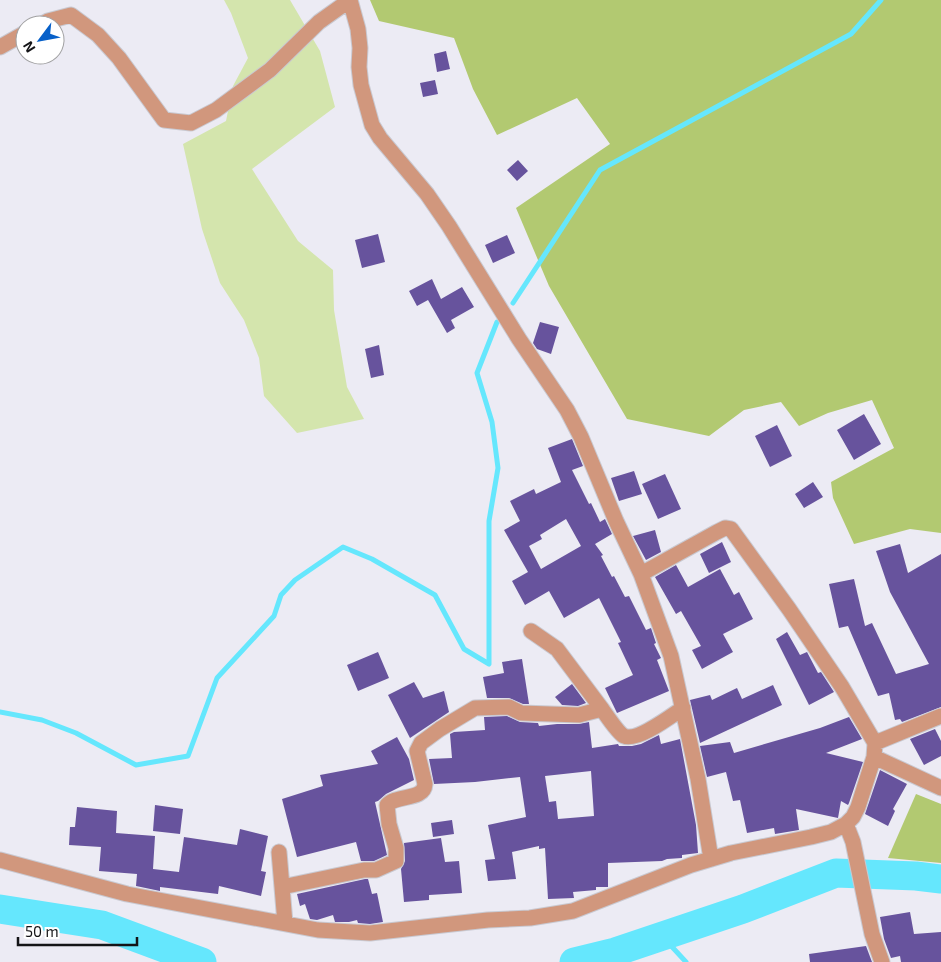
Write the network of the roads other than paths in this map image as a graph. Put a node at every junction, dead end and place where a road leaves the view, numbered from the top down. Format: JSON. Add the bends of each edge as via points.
{"nodes":[{"id":1,"x":350,"y":0,"type":"edge"},
{"id":2,"x":65,"y":17,"type":"edge"},
{"id":3,"x":15,"y":39,"type":"edge"},
{"id":4,"x":0,"y":47,"type":"edge"},
{"id":5,"x":641,"y":574,"type":"junction"},
{"id":6,"x":531,"y":631,"type":"dead end"},
{"id":7,"x":683,"y":708,"type":"junction"},
{"id":8,"x":602,"y":709,"type":"junction"},
{"id":9,"x":941,"y":716,"type":"edge"},
{"id":10,"x":874,"y":750,"type":"junction"},
{"id":11,"x":941,"y":788,"type":"edge"},
{"id":12,"x":846,"y":824,"type":"junction"},
{"id":13,"x":279,"y":852,"type":"dead end"},
{"id":14,"x":711,"y":859,"type":"junction"},
{"id":15,"x":0,"y":860,"type":"edge"},
{"id":16,"x":282,"y":887,"type":"junction"},
{"id":17,"x":285,"y":923,"type":"junction"},
{"id":18,"x":882,"y":962,"type":"edge"}],
"edges":[{"from":1,"to":2,"type":"street","via":[[319,22],[270,70],[216,110],[191,123],[164,120],[119,58],[98,36],[71,16]]},
{"from":1,"to":5,"type":"street","via":[[358,29],[361,86],[372,125],[449,226],[567,410]]},
{"from":3,"to":4,"type":"street"},
{"from":5,"to":7,"type":"street","via":[[671,656]]},
{"from":5,"to":10,"type":"street","via":[[725,528],[730,530],[828,665],[862,718]]},
{"from":6,"to":8,"type":"street","via":[[557,649]]},
{"from":7,"to":8,"type":"street","via":[[631,738],[623,736]]},
{"from":7,"to":14,"type":"street"},
{"from":8,"to":16,"type":"street","via":[[574,715],[521,713],[509,707],[475,708],[421,743],[417,751],[425,784],[422,793],[393,800],[387,805],[396,861],[376,870]]},
{"from":9,"to":10,"type":"street"},
{"from":10,"to":11,"type":"street"},
{"from":10,"to":12,"type":"street","via":[[858,807]]},
{"from":12,"to":14,"type":"street","via":[[831,832]]},
{"from":12,"to":18,"type":"street","via":[[853,842],[872,934]]},
{"from":13,"to":16,"type":"street"},
{"from":14,"to":17,"type":"street","via":[[573,911],[530,918],[370,933],[318,930]]},
{"from":15,"to":17,"type":"street","via":[[110,891]]},
{"from":16,"to":17,"type":"street"}]}
